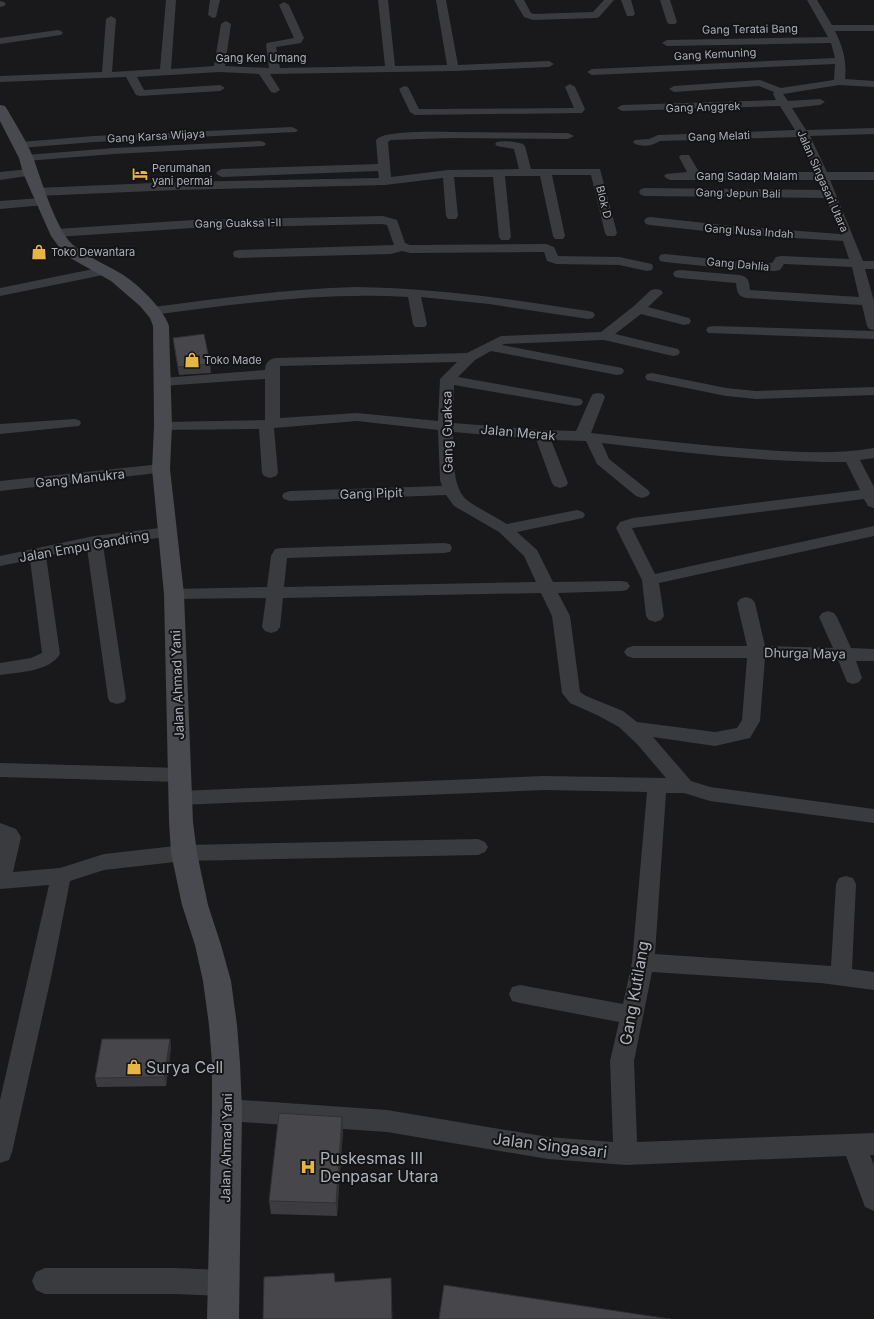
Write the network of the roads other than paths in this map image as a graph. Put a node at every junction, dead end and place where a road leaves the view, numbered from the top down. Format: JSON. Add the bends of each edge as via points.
{"nodes":[{"id":1,"x":215,"y":0,"type":"edge"},
{"id":2,"x":383,"y":0,"type":"edge"},
{"id":3,"x":441,"y":0,"type":"edge"},
{"id":4,"x":519,"y":0,"type":"edge"},
{"id":5,"x":609,"y":0,"type":"edge"},
{"id":6,"x":626,"y":0,"type":"edge"},
{"id":7,"x":665,"y":0,"type":"edge"},
{"id":8,"x":812,"y":0,"type":"edge"},
{"id":9,"x":171,"y":4,"type":"edge"},
{"id":10,"x":284,"y":5,"type":"dead end"},
{"id":11,"x":558,"y":5,"type":"dead end"},
{"id":12,"x":630,"y":14,"type":"dead end"},
{"id":13,"x":213,"y":16,"type":"dead end"},
{"id":14,"x":561,"y":16,"type":"junction"},
{"id":15,"x":111,"y":19,"type":"dead end"},
{"id":16,"x":672,"y":22,"type":"dead end"},
{"id":17,"x":226,"y":24,"type":"dead end"},
{"id":18,"x":828,"y":28,"type":"junction"},
{"id":19,"x":874,"y":28,"type":"edge"},
{"id":20,"x":58,"y":33,"type":"dead end"},
{"id":21,"x":0,"y":40,"type":"edge"},
{"id":22,"x":834,"y":40,"type":"junction"},
{"id":23,"x":667,"y":43,"type":"dead end"},
{"id":24,"x":840,"y":61,"type":"junction"},
{"id":25,"x":549,"y":64,"type":"dead end"},
{"id":26,"x":390,"y":68,"type":"junction"},
{"id":27,"x":453,"y":68,"type":"junction"},
{"id":28,"x":219,"y":69,"type":"junction"},
{"id":29,"x":263,"y":71,"type":"junction"},
{"id":30,"x":275,"y":71,"type":"junction"},
{"id":31,"x":165,"y":72,"type":"junction"},
{"id":32,"x":592,"y":72,"type":"dead end"},
{"id":33,"x":130,"y":74,"type":"junction"},
{"id":34,"x":107,"y":75,"type":"junction"},
{"id":35,"x":0,"y":79,"type":"edge"},
{"id":36,"x":839,"y":82,"type":"junction"},
{"id":37,"x":874,"y":84,"type":"edge"},
{"id":38,"x":570,"y":87,"type":"dead end"},
{"id":39,"x":220,"y":88,"type":"dead end"},
{"id":40,"x":404,"y":89,"type":"dead end"},
{"id":41,"x":674,"y":89,"type":"dead end"},
{"id":42,"x":275,"y":90,"type":"dead end"},
{"id":43,"x":780,"y":91,"type":"junction"},
{"id":44,"x":820,"y":102,"type":"dead end"},
{"id":45,"x":784,"y":104,"type":"junction"},
{"id":46,"x":622,"y":108,"type":"dead end"},
{"id":47,"x":3,"y":118,"type":"edge"},
{"id":48,"x":450,"y":124,"type":"junction"},
{"id":49,"x":292,"y":130,"type":"dead end"},
{"id":50,"x":874,"y":131,"type":"edge"},
{"id":51,"x":802,"y":132,"type":"junction"},
{"id":52,"x":568,"y":136,"type":"dead end"},
{"id":53,"x":639,"y":142,"type":"dead end"},
{"id":54,"x":260,"y":144,"type":"dead end"},
{"id":55,"x":501,"y":144,"type":"dead end"},
{"id":56,"x":685,"y":157,"type":"dead end"},
{"id":57,"x":384,"y":166,"type":"junction"},
{"id":58,"x":526,"y":172,"type":"junction"},
{"id":59,"x":545,"y":172,"type":"junction"},
{"id":60,"x":499,"y":173,"type":"junction"},
{"id":61,"x":31,"y":174,"type":"junction"},
{"id":62,"x":448,"y":174,"type":"junction"},
{"id":63,"x":0,"y":176,"type":"edge"},
{"id":64,"x":670,"y":176,"type":"dead end"},
{"id":65,"x":695,"y":176,"type":"junction"},
{"id":66,"x":823,"y":176,"type":"junction"},
{"id":67,"x":874,"y":176,"type":"edge"},
{"id":68,"x":385,"y":181,"type":"junction"},
{"id":69,"x":176,"y":186,"type":"junction"},
{"id":70,"x":645,"y":192,"type":"dead end"},
{"id":71,"x":831,"y":194,"type":"junction"},
{"id":72,"x":0,"y":205,"type":"edge"},
{"id":73,"x":452,"y":216,"type":"dead end"},
{"id":74,"x":650,"y":222,"type":"dead end"},
{"id":75,"x":56,"y":232,"type":"junction"},
{"id":76,"x":612,"y":233,"type":"dead end"},
{"id":77,"x":559,"y":236,"type":"dead end"},
{"id":78,"x":505,"y":237,"type":"dead end"},
{"id":79,"x":848,"y":238,"type":"junction"},
{"id":80,"x":402,"y":247,"type":"junction"},
{"id":81,"x":239,"y":254,"type":"dead end"},
{"id":82,"x":665,"y":258,"type":"dead end"},
{"id":83,"x":857,"y":264,"type":"junction"},
{"id":84,"x":874,"y":265,"type":"edge"},
{"id":85,"x":647,"y":267,"type":"dead end"},
{"id":86,"x":103,"y":271,"type":"junction"},
{"id":87,"x":680,"y":274,"type":"dead end"},
{"id":88,"x":0,"y":292,"type":"edge"},
{"id":89,"x":414,"y":293,"type":"junction"},
{"id":90,"x":656,"y":293,"type":"dead end"},
{"id":91,"x":868,"y":301,"type":"junction"},
{"id":92,"x":640,"y":309,"type":"junction"},
{"id":93,"x":153,"y":310,"type":"junction"},
{"id":94,"x":588,"y":315,"type":"dead end"},
{"id":95,"x":684,"y":321,"type":"dead end"},
{"id":96,"x":420,"y":324,"type":"dead end"},
{"id":97,"x":874,"y":326,"type":"edge"},
{"id":98,"x":713,"y":330,"type":"dead end"},
{"id":99,"x":874,"y":334,"type":"edge"},
{"id":100,"x":604,"y":336,"type":"junction"},
{"id":101,"x":488,"y":347,"type":"junction"},
{"id":102,"x":673,"y":352,"type":"dead end"},
{"id":103,"x":470,"y":357,"type":"junction"},
{"id":104,"x":617,"y":370,"type":"dead end"},
{"id":105,"x":272,"y":374,"type":"junction"},
{"id":106,"x":652,"y":377,"type":"dead end"},
{"id":107,"x":447,"y":379,"type":"junction"},
{"id":108,"x":162,"y":382,"type":"junction"},
{"id":109,"x":874,"y":391,"type":"edge"},
{"id":110,"x":598,"y":397,"type":"dead end"},
{"id":111,"x":576,"y":402,"type":"dead end"},
{"id":112,"x":74,"y":423,"type":"dead end"},
{"id":113,"x":269,"y":424,"type":"junction"},
{"id":114,"x":162,"y":426,"type":"junction"},
{"id":115,"x":445,"y":426,"type":"junction"},
{"id":116,"x":0,"y":429,"type":"edge"},
{"id":117,"x":542,"y":435,"type":"junction"},
{"id":118,"x":587,"y":437,"type":"junction"},
{"id":119,"x":874,"y":453,"type":"edge"},
{"id":120,"x":852,"y":457,"type":"junction"},
{"id":121,"x":161,"y":470,"type":"junction"},
{"id":122,"x":270,"y":473,"type":"dead end"},
{"id":123,"x":560,"y":483,"type":"dead end"},
{"id":124,"x":0,"y":486,"type":"edge"},
{"id":125,"x":451,"y":490,"type":"junction"},
{"id":126,"x":642,"y":493,"type":"dead end"},
{"id":127,"x":290,"y":496,"type":"dead end"},
{"id":128,"x":872,"y":499,"type":"edge"},
{"id":129,"x":577,"y":515,"type":"dead end"},
{"id":130,"x":505,"y":529,"type":"junction"},
{"id":131,"x":874,"y":531,"type":"edge"},
{"id":132,"x":168,"y":532,"type":"junction"},
{"id":133,"x":94,"y":541,"type":"junction"},
{"id":134,"x":444,"y":548,"type":"dead end"},
{"id":135,"x":37,"y":553,"type":"junction"},
{"id":136,"x":0,"y":561,"type":"edge"},
{"id":137,"x":650,"y":580,"type":"junction"},
{"id":138,"x":548,"y":586,"type":"junction"},
{"id":139,"x":621,"y":586,"type":"dead end"},
{"id":140,"x":276,"y":593,"type":"junction"},
{"id":141,"x":174,"y":594,"type":"junction"},
{"id":142,"x":746,"y":603,"type":"dead end"},
{"id":143,"x":655,"y":616,"type":"dead end"},
{"id":144,"x":828,"y":617,"type":"dead end"},
{"id":145,"x":271,"y":627,"type":"dead end"},
{"id":146,"x":633,"y":652,"type":"dead end"},
{"id":147,"x":757,"y":652,"type":"junction"},
{"id":148,"x":845,"y":654,"type":"junction"},
{"id":149,"x":874,"y":654,"type":"edge"},
{"id":150,"x":0,"y":669,"type":"edge"},
{"id":151,"x":853,"y":678,"type":"dead end"},
{"id":152,"x":117,"y":698,"type":"dead end"},
{"id":153,"x":632,"y":728,"type":"junction"},
{"id":154,"x":0,"y":770,"type":"edge"},
{"id":155,"x":180,"y":775,"type":"junction"},
{"id":156,"x":656,"y":785,"type":"junction"},
{"id":157,"x":684,"y":786,"type":"junction"},
{"id":158,"x":180,"y":798,"type":"junction"},
{"id":159,"x":874,"y":816,"type":"edge"},
{"id":160,"x":0,"y":831,"type":"edge"},
{"id":161,"x":478,"y":847,"type":"dead end"},
{"id":162,"x":184,"y":853,"type":"junction"},
{"id":163,"x":61,"y":876,"type":"junction"},
{"id":164,"x":1,"y":880,"type":"edge"},
{"id":165,"x":846,"y":884,"type":"dead end"},
{"id":166,"x":643,"y":962,"type":"junction"},
{"id":167,"x":841,"y":976,"type":"junction"},
{"id":168,"x":874,"y":981,"type":"edge"},
{"id":169,"x":520,"y":994,"type":"dead end"},
{"id":170,"x":631,"y":1015,"type":"junction"},
{"id":171,"x":228,"y":1110,"type":"junction"},
{"id":172,"x":864,"y":1144,"type":"edge"},
{"id":173,"x":0,"y":1152,"type":"edge"},
{"id":174,"x":626,"y":1154,"type":"junction"},
{"id":175,"x":874,"y":1199,"type":"edge"},
{"id":176,"x":45,"y":1281,"type":"dead end"},
{"id":177,"x":224,"y":1283,"type":"junction"},
{"id":178,"x":223,"y":1319,"type":"edge"}],
"edges":[{"from":1,"to":13,"type":"street"},
{"from":2,"to":26,"type":"street"},
{"from":3,"to":27,"type":"street"},
{"from":4,"to":14,"type":"street","via":[[528,16]]},
{"from":5,"to":14,"type":"street","via":[[596,15]]},
{"from":6,"to":12,"type":"street"},
{"from":7,"to":16,"type":"street"},
{"from":8,"to":18,"type":"street"},
{"from":9,"to":31,"type":"street"},
{"from":10,"to":30,"type":"street","via":[[298,41],[271,45]]},
{"from":11,"to":14,"type":"street"},
{"from":15,"to":34,"type":"street"},
{"from":17,"to":28,"type":"street"},
{"from":18,"to":19,"type":"street"},
{"from":18,"to":22,"type":"street"},
{"from":20,"to":21,"type":"street"},
{"from":22,"to":23,"type":"street","name":"Gang Teratai Bang"},
{"from":22,"to":24,"type":"street"},
{"from":24,"to":32,"type":"street","name":"Gang Kemuning"},
{"from":24,"to":36,"type":"street"},
{"from":25,"to":27,"type":"street","name":"Gang Ken Umang"},
{"from":26,"to":27,"type":"street","name":"Gang Ken Umang"},
{"from":26,"to":30,"type":"street","name":"Gang Ken Umang"},
{"from":28,"to":29,"type":"street","name":"Gang Ken Umang"},
{"from":28,"to":31,"type":"street","name":"Gang Ken Umang"},
{"from":29,"to":30,"type":"street","name":"Gang Ken Umang"},
{"from":29,"to":42,"type":"street"},
{"from":31,"to":33,"type":"street","name":"Gang Ken Umang"},
{"from":33,"to":34,"type":"street","name":"Gang Ken Umang"},
{"from":33,"to":39,"type":"street","via":[[136,93]]},
{"from":34,"to":35,"type":"street","name":"Gang Ken Umang"},
{"from":36,"to":37,"type":"street"},
{"from":36,"to":43,"type":"street"},
{"from":38,"to":48,"type":"street","via":[[580,109],[578,111]]},
{"from":40,"to":48,"type":"street","via":[[416,112]]},
{"from":41,"to":43,"type":"street","via":[[760,83]]},
{"from":43,"to":45,"type":"street","name":"Jalan Singasari Utara","via":[[778,94]]},
{"from":44,"to":45,"type":"street","name":"Gang Anggrek"},
{"from":45,"to":46,"type":"street","name":"Gang Anggrek"},
{"from":45,"to":51,"type":"street","name":"Jalan Singasari Utara"},
{"from":47,"to":61,"type":"main road","name":"Jalan Ahmad Yani"},
{"from":48,"to":52,"type":"street"},
{"from":48,"to":57,"type":"street","via":[[384,138]]},
{"from":49,"to":61,"type":"street","name":"Gang Karsa Wijaya","via":[[94,139]]},
{"from":50,"to":51,"type":"street","name":"Gang Melati"},
{"from":51,"to":53,"type":"street","name":"Gang Melati","via":[[658,138],[651,142]]},
{"from":51,"to":66,"type":"street","name":"Jalan Singasari Utara"},
{"from":54,"to":61,"type":"street"},
{"from":55,"to":58,"type":"street","via":[[519,146]]},
{"from":56,"to":65,"type":"street"},
{"from":57,"to":68,"type":"street"},
{"from":57,"to":69,"type":"street","via":[[184,175],[176,178]]},
{"from":58,"to":59,"type":"street"},
{"from":58,"to":60,"type":"street"},
{"from":59,"to":76,"type":"street","name":"Blok D","via":[[596,171]]},
{"from":59,"to":77,"type":"street"},
{"from":60,"to":62,"type":"street"},
{"from":60,"to":78,"type":"street"},
{"from":61,"to":63,"type":"street"},
{"from":61,"to":69,"type":"street"},
{"from":61,"to":72,"type":"street"},
{"from":61,"to":75,"type":"main road","name":"Jalan Ahmad Yani"},
{"from":62,"to":68,"type":"street"},
{"from":62,"to":73,"type":"street"},
{"from":64,"to":65,"type":"street","name":"Gang Sadap Malam"},
{"from":65,"to":66,"type":"street","name":"Gang Sadap Malam"},
{"from":66,"to":67,"type":"street","name":"Gang Sadap Malam"},
{"from":66,"to":71,"type":"street","name":"Jalan Singasari Utara"},
{"from":68,"to":69,"type":"street"},
{"from":70,"to":71,"type":"street","name":"Gang Jepun Bali"},
{"from":71,"to":79,"type":"street","name":"Jalan Singasari Utara"},
{"from":74,"to":79,"type":"street","name":"Gang Nusa Indah","via":[[733,235]]},
{"from":75,"to":80,"type":"street","name":"Gang Guaksa I-II","via":[[193,224],[383,220],[393,223],[398,244]]},
{"from":75,"to":86,"type":"main road","name":"Jalan Ahmad Yani","via":[[67,248]]},
{"from":79,"to":83,"type":"street","name":"Jalan Singasari Utara"},
{"from":80,"to":81,"type":"street","via":[[391,250]]},
{"from":80,"to":85,"type":"street","via":[[546,248],[556,260],[619,262]]},
{"from":82,"to":83,"type":"street","name":"Gang Dahlia","via":[[775,267],[781,260]]},
{"from":83,"to":84,"type":"street"},
{"from":83,"to":91,"type":"street","name":"Jalan Singasari Utara"},
{"from":86,"to":88,"type":"street"},
{"from":86,"to":93,"type":"main road","name":"Jalan Ahmad Yani","via":[[117,278]]},
{"from":87,"to":91,"type":"street","via":[[740,279],[746,294]]},
{"from":89,"to":93,"type":"street","via":[[322,292]]},
{"from":89,"to":94,"type":"street","via":[[439,293],[488,299]]},
{"from":89,"to":96,"type":"street"},
{"from":90,"to":92,"type":"street"},
{"from":91,"to":97,"type":"street","name":"Jalan Singasari Utara"},
{"from":92,"to":95,"type":"street"},
{"from":92,"to":100,"type":"street"},
{"from":93,"to":108,"type":"main road","name":"Jalan Ahmad Yani","via":[[161,326]]},
{"from":98,"to":99,"type":"street"},
{"from":100,"to":101,"type":"street","name":"Gang Guaksa","via":[[505,339]]},
{"from":100,"to":102,"type":"street","name":"Gang Guaksa"},
{"from":101,"to":103,"type":"street","name":"Gang Guaksa"},
{"from":101,"to":104,"type":"street"},
{"from":103,"to":105,"type":"street","via":[[280,361],[272,364]]},
{"from":103,"to":107,"type":"street","name":"Gang Guaksa"},
{"from":105,"to":108,"type":"street"},
{"from":105,"to":113,"type":"street"},
{"from":106,"to":109,"type":"street","via":[[726,392],[756,395]]},
{"from":107,"to":111,"type":"street"},
{"from":107,"to":115,"type":"street","name":"Gang Guaksa"},
{"from":108,"to":114,"type":"main road","name":"Jalan Ahmad Yani"},
{"from":110,"to":118,"type":"street"},
{"from":112,"to":116,"type":"street"},
{"from":113,"to":114,"type":"street","name":"Jalan Merak"},
{"from":113,"to":115,"type":"street","name":"Jalan Merak","via":[[357,417]]},
{"from":113,"to":122,"type":"street"},
{"from":114,"to":121,"type":"main road","name":"Jalan Ahmad Yani"},
{"from":115,"to":117,"type":"street","name":"Jalan Merak"},
{"from":115,"to":125,"type":"street","name":"Gang Guaksa","via":[[448,480]]},
{"from":117,"to":118,"type":"street","name":"Jalan Merak"},
{"from":117,"to":123,"type":"street"},
{"from":118,"to":120,"type":"street","name":"Jalan Merak","via":[[734,453]]},
{"from":118,"to":126,"type":"street","via":[[602,460]]},
{"from":119,"to":120,"type":"street","name":"Jalan Merak"},
{"from":120,"to":128,"type":"street"},
{"from":121,"to":124,"type":"street","name":"Gang Manukra"},
{"from":121,"to":132,"type":"main road","name":"Jalan Ahmad Yani"},
{"from":125,"to":127,"type":"street","name":"Gang Pipit"},
{"from":125,"to":130,"type":"street","name":"Gang Guaksa","via":[[460,503]]},
{"from":128,"to":137,"type":"street","via":[[633,523],[624,528]]},
{"from":129,"to":130,"type":"street"},
{"from":130,"to":138,"type":"street","name":"Gang Guaksa","via":[[531,554]]},
{"from":131,"to":137,"type":"street"},
{"from":132,"to":133,"type":"street","name":"Jalan Empu Gandring"},
{"from":132,"to":141,"type":"main road","name":"Jalan Ahmad Yani"},
{"from":133,"to":135,"type":"street","name":"Jalan Empu Gandring"},
{"from":133,"to":152,"type":"street"},
{"from":134,"to":140,"type":"street","via":[[281,553]]},
{"from":135,"to":136,"type":"street","name":"Jalan Empu Gandring"},
{"from":135,"to":150,"type":"street","via":[[51,654],[46,660]]},
{"from":137,"to":143,"type":"street"},
{"from":138,"to":139,"type":"street"},
{"from":138,"to":140,"type":"street"},
{"from":138,"to":153,"type":"street","name":"Gang Guaksa","via":[[561,616],[571,693],[579,701],[596,706]]},
{"from":140,"to":141,"type":"street"},
{"from":140,"to":145,"type":"street"},
{"from":141,"to":155,"type":"main road","name":"Jalan Ahmad Yani"},
{"from":142,"to":147,"type":"street"},
{"from":144,"to":148,"type":"street"},
{"from":146,"to":147,"type":"street"},
{"from":147,"to":148,"type":"street","name":"Dhurga Maya"},
{"from":147,"to":153,"type":"street","name":"Dhurga Maya","via":[[751,721],[743,733],[716,739]]},
{"from":148,"to":149,"type":"street","name":"Dhurga Maya"},
{"from":148,"to":151,"type":"street"},
{"from":153,"to":157,"type":"street","name":"Gang Guaksa"},
{"from":154,"to":155,"type":"street"},
{"from":155,"to":158,"type":"main road","name":"Jalan Ahmad Yani"},
{"from":156,"to":157,"type":"street"},
{"from":156,"to":158,"type":"street","via":[[544,783]]},
{"from":156,"to":166,"type":"street","name":"Gang Kutilang"},
{"from":157,"to":159,"type":"street","via":[[710,794]]},
{"from":158,"to":162,"type":"main road","name":"Jalan Ahmad Yani"},
{"from":160,"to":164,"type":"street","via":[[11,837]]},
{"from":161,"to":162,"type":"street"},
{"from":162,"to":163,"type":"street","via":[[104,862]]},
{"from":162,"to":171,"type":"main road","name":"Jalan Ahmad Yani","via":[[195,905],[217,981],[226,1063]]},
{"from":163,"to":164,"type":"street"},
{"from":163,"to":173,"type":"street"},
{"from":165,"to":167,"type":"street"},
{"from":166,"to":167,"type":"street"},
{"from":166,"to":170,"type":"street","name":"Gang Kutilang"},
{"from":167,"to":168,"type":"street"},
{"from":169,"to":170,"type":"street"},
{"from":170,"to":174,"type":"street","name":"Gang Kutilang","via":[[622,1061]]},
{"from":171,"to":174,"type":"street","name":"Jalan Singasari","via":[[388,1121],[548,1148]]},
{"from":171,"to":177,"type":"main road","name":"Jalan Ahmad Yani"},
{"from":172,"to":174,"type":"street","name":"Jalan Singasari"},
{"from":172,"to":175,"type":"street"},
{"from":176,"to":177,"type":"street"},
{"from":177,"to":178,"type":"main road","name":"Jalan Ahmad Yani"}]}
